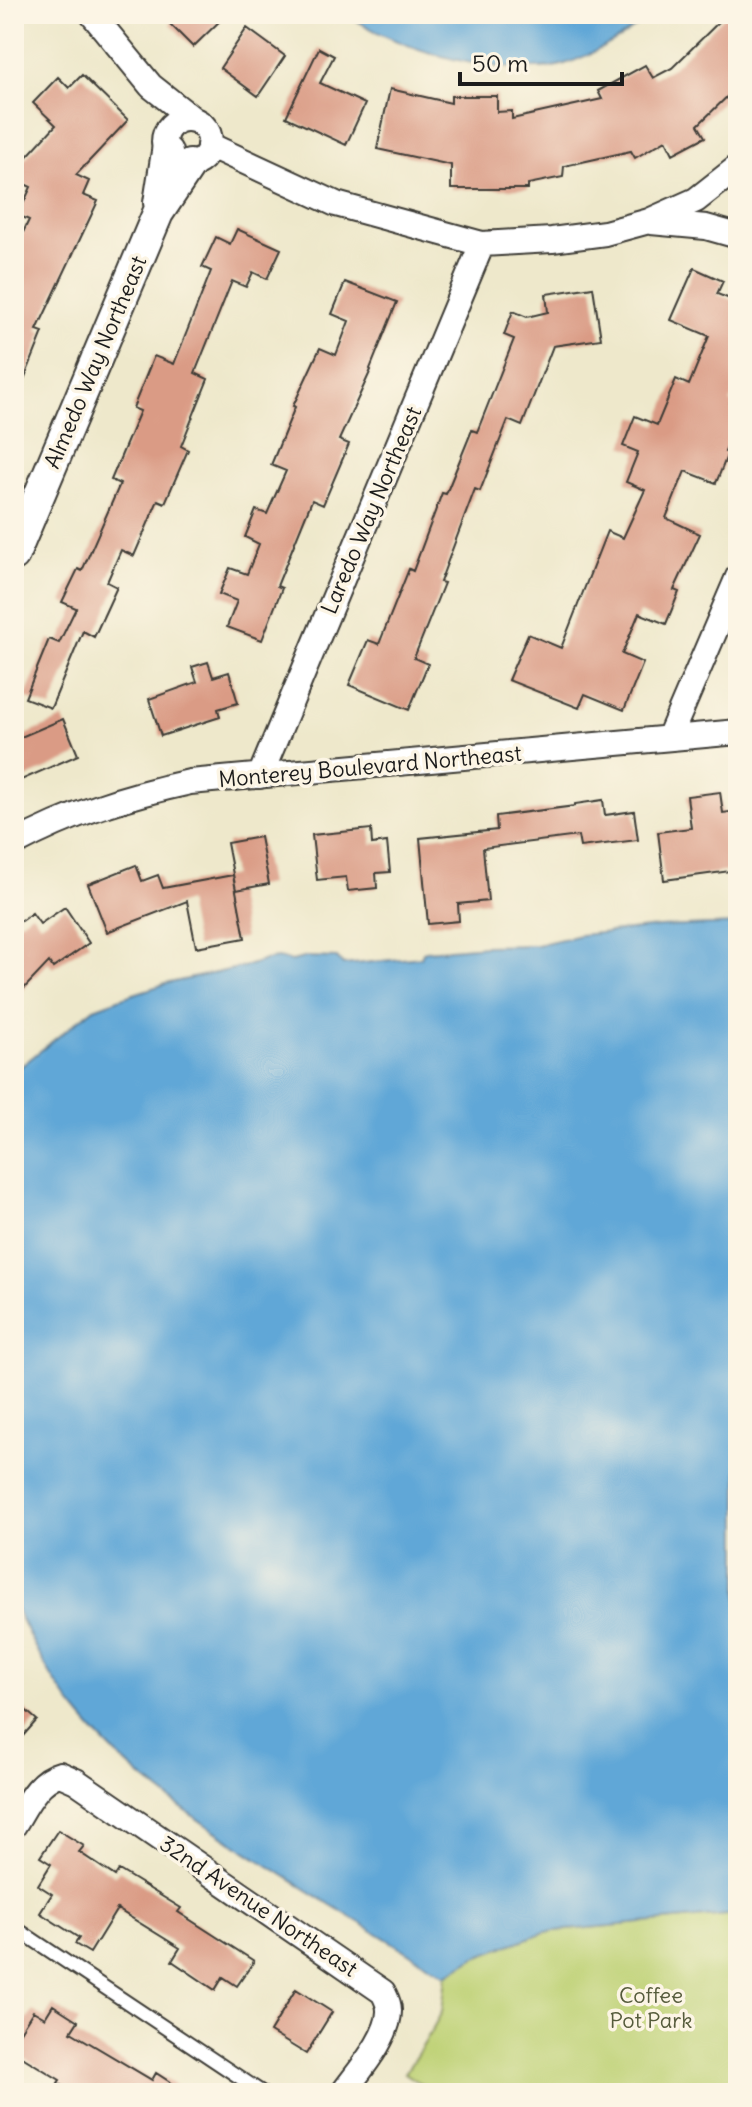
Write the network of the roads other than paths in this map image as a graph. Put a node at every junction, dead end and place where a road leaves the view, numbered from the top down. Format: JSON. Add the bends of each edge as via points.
{"nodes":[{"id":1,"x":92,"y":14,"type":"edge"},
{"id":2,"x":151,"y":86,"type":"junction"},
{"id":3,"x":183,"y":148,"type":"junction"},
{"id":4,"x":738,"y":167,"type":"edge"},
{"id":5,"x":649,"y":221,"type":"junction"},
{"id":6,"x":738,"y":236,"type":"edge"},
{"id":7,"x":482,"y":244,"type":"junction"},
{"id":8,"x":14,"y":555,"type":"edge"},
{"id":9,"x":738,"y":577,"type":"edge"},
{"id":10,"x":738,"y":732,"type":"edge"},
{"id":11,"x":669,"y":738,"type":"junction"},
{"id":12,"x":260,"y":776,"type":"junction"},
{"id":13,"x":14,"y":844,"type":"edge"},
{"id":14,"x":14,"y":1825,"type":"edge"},
{"id":15,"x":14,"y":1927,"type":"edge"},
{"id":16,"x":263,"y":2093,"type":"edge"},
{"id":17,"x":343,"y":2093,"type":"edge"}],
"edges":[{"from":1,"to":2,"type":"street"},
{"from":2,"to":3,"type":"street"},
{"from":2,"to":3,"type":"street","via":[[206,130]]},
{"from":3,"to":7,"type":"street","via":[[336,204]]},
{"from":3,"to":8,"type":"street","name":"Almedo Way Northeast"},
{"from":4,"to":5,"type":"street","via":[[696,200]]},
{"from":5,"to":6,"type":"street"},
{"from":5,"to":7,"type":"street","via":[[605,233]]},
{"from":7,"to":12,"type":"street","name":"Laredo Way Northeast"},
{"from":9,"to":11,"type":"street"},
{"from":10,"to":11,"type":"street","name":"Monterey Boulevard Northeast"},
{"from":11,"to":12,"type":"street","name":"Monterey Boulevard Northeast"},
{"from":12,"to":13,"type":"street","name":"Monterey Boulevard Northeast","via":[[144,792],[50,825]]},
{"from":14,"to":17,"type":"street","name":"32nd Avenue Northeast","via":[[48,1777],[60,1774],[76,1781],[383,1992],[390,2006],[388,2022]]},
{"from":15,"to":16,"type":"lane"}]}
